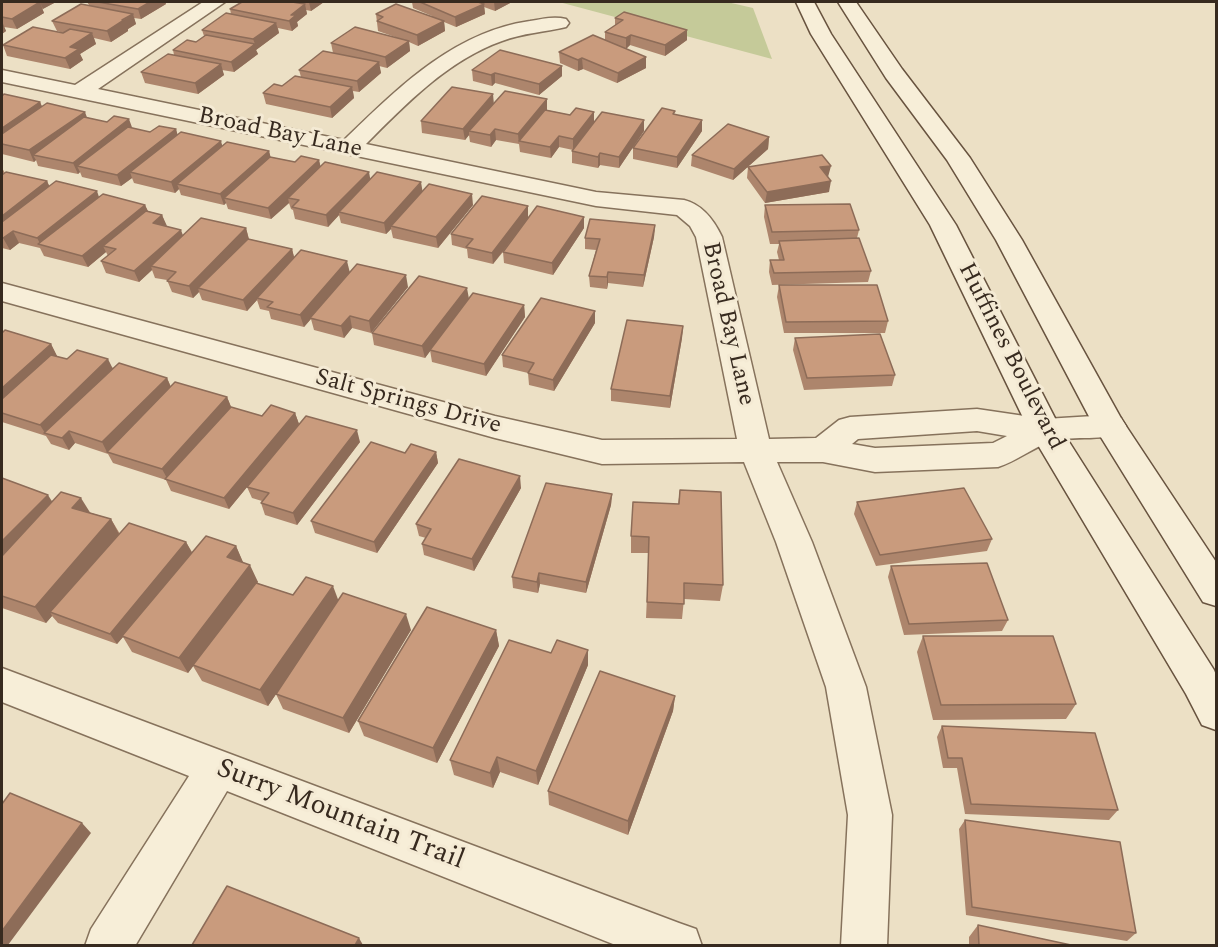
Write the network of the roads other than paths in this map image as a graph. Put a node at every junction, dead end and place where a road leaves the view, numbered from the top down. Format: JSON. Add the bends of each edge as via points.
{"nodes":[{"id":1,"x":215,"y":2,"type":"edge"},
{"id":2,"x":805,"y":2,"type":"edge"},
{"id":3,"x":847,"y":2,"type":"edge"},
{"id":4,"x":559,"y":23,"type":"dead end"},
{"id":5,"x":2,"y":76,"type":"edge"},
{"id":6,"x":78,"y":92,"type":"junction"},
{"id":7,"x":349,"y":148,"type":"junction"},
{"id":8,"x":2,"y":292,"type":"edge"},
{"id":9,"x":1110,"y":426,"type":"junction"},
{"id":10,"x":1045,"y":430,"type":"junction"},
{"id":11,"x":756,"y":452,"type":"junction"},
{"id":12,"x":1216,"y":591,"type":"edge"},
{"id":13,"x":2,"y":685,"type":"edge"},
{"id":14,"x":1216,"y":712,"type":"edge"},
{"id":15,"x":217,"y":769,"type":"junction"},
{"id":16,"x":108,"y":945,"type":"edge"},
{"id":17,"x":679,"y":945,"type":"edge"},
{"id":18,"x":864,"y":945,"type":"edge"}],
"edges":[{"from":1,"to":6,"type":"street"},
{"from":2,"to":10,"type":"street","name":"Huffines Boulevard","via":[[821,34],[943,225]]},
{"from":3,"to":9,"type":"street","via":[[958,158],[1009,240]]},
{"from":4,"to":7,"type":"street","via":[[518,28],[491,36],[463,51],[419,80]]},
{"from":5,"to":6,"type":"street","name":"Broad Bay Lane"},
{"from":6,"to":7,"type":"street","name":"Broad Bay Lane"},
{"from":7,"to":11,"type":"street","name":"Broad Bay Lane","via":[[596,199],[684,208],[695,214],[709,237]]},
{"from":8,"to":11,"type":"street","name":"Salt Springs Drive","via":[[590,450]]},
{"from":9,"to":10,"type":"street","name":"Salt Springs Drive"},
{"from":9,"to":12,"type":"street"},
{"from":10,"to":11,"type":"street","name":"Salt Springs Drive","via":[[998,455],[875,460],[823,450]]},
{"from":10,"to":14,"type":"street","name":"Huffines Boulevard"},
{"from":11,"to":18,"type":"street","name":"Broad Bay Lane","via":[[794,542],[846,687],[870,815]]},
{"from":13,"to":15,"type":"street","name":"Surry Mountain Trail"},
{"from":15,"to":16,"type":"street"},
{"from":15,"to":17,"type":"street","name":"Surry Mountain Trail"}]}
